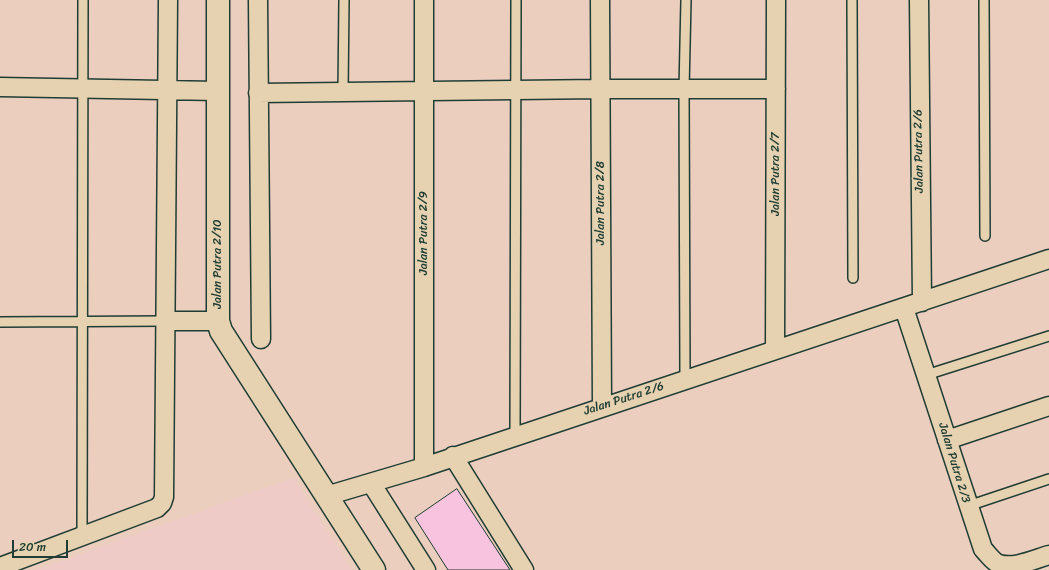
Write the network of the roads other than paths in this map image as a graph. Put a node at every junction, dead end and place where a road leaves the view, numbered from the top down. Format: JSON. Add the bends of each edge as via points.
{"nodes":[{"id":1,"x":83,"y":0,"type":"edge"},
{"id":2,"x":168,"y":0,"type":"edge"},
{"id":3,"x":218,"y":0,"type":"edge"},
{"id":4,"x":258,"y":0,"type":"edge"},
{"id":5,"x":344,"y":0,"type":"edge"},
{"id":6,"x":424,"y":0,"type":"edge"},
{"id":7,"x":516,"y":0,"type":"edge"},
{"id":8,"x":600,"y":0,"type":"edge"},
{"id":9,"x":686,"y":0,"type":"edge"},
{"id":10,"x":776,"y":0,"type":"edge"},
{"id":11,"x":852,"y":0,"type":"edge"},
{"id":12,"x":919,"y":0,"type":"edge"},
{"id":13,"x":984,"y":0,"type":"edge"},
{"id":14,"x":0,"y":87,"type":"edge"},
{"id":15,"x":83,"y":88,"type":"junction"},
{"id":16,"x":600,"y":89,"type":"junction"},
{"id":17,"x":684,"y":89,"type":"junction"},
{"id":18,"x":776,"y":89,"type":"junction"},
{"id":19,"x":168,"y":90,"type":"junction"},
{"id":20,"x":516,"y":90,"type":"junction"},
{"id":21,"x":217,"y":91,"type":"junction"},
{"id":22,"x":343,"y":92,"type":"junction"},
{"id":23,"x":424,"y":92,"type":"junction"},
{"id":24,"x":258,"y":93,"type":"junction"},
{"id":25,"x":985,"y":236,"type":"dead end"},
{"id":26,"x":1049,"y":259,"type":"edge"},
{"id":27,"x":853,"y":278,"type":"dead end"},
{"id":28,"x":922,"y":302,"type":"junction"},
{"id":29,"x":904,"y":308,"type":"junction"},
{"id":30,"x":166,"y":321,"type":"junction"},
{"id":31,"x":218,"y":321,"type":"junction"},
{"id":32,"x":0,"y":322,"type":"edge"},
{"id":33,"x":82,"y":322,"type":"junction"},
{"id":34,"x":1049,"y":336,"type":"edge"},
{"id":35,"x":261,"y":339,"type":"dead end"},
{"id":36,"x":775,"y":349,"type":"junction"},
{"id":37,"x":926,"y":375,"type":"junction"},
{"id":38,"x":686,"y":378,"type":"junction"},
{"id":39,"x":602,"y":406,"type":"junction"},
{"id":40,"x":1049,"y":406,"type":"edge"},
{"id":41,"x":515,"y":436,"type":"junction"},
{"id":42,"x":948,"y":440,"type":"junction"},
{"id":43,"x":453,"y":456,"type":"junction"},
{"id":44,"x":424,"y":466,"type":"junction"},
{"id":45,"x":1049,"y":480,"type":"edge"},
{"id":46,"x":371,"y":483,"type":"junction"},
{"id":47,"x":326,"y":496,"type":"junction"},
{"id":48,"x":968,"y":506,"type":"junction"},
{"id":49,"x":82,"y":536,"type":"junction"},
{"id":50,"x":1049,"y":555,"type":"edge"},
{"id":51,"x":0,"y":567,"type":"edge"},
{"id":52,"x":374,"y":570,"type":"edge"},
{"id":53,"x":426,"y":570,"type":"edge"},
{"id":54,"x":524,"y":570,"type":"edge"}],
"edges":[{"from":1,"to":15,"type":"lane"},
{"from":2,"to":19,"type":"street"},
{"from":3,"to":21,"type":"street","name":"Jalan Putra 2/10"},
{"from":4,"to":24,"type":"street"},
{"from":5,"to":22,"type":"lane"},
{"from":6,"to":23,"type":"street","name":"Jalan Putra 2/9"},
{"from":7,"to":20,"type":"lane"},
{"from":8,"to":16,"type":"street","name":"Jalan Putra 2/8"},
{"from":9,"to":17,"type":"lane"},
{"from":10,"to":18,"type":"street","name":"Jalan Putra 2/7"},
{"from":11,"to":27,"type":"lane"},
{"from":12,"to":28,"type":"street","name":"Jalan Putra 2/6"},
{"from":13,"to":25,"type":"lane"},
{"from":14,"to":15,"type":"street"},
{"from":15,"to":19,"type":"street"},
{"from":15,"to":33,"type":"lane"},
{"from":16,"to":17,"type":"street"},
{"from":16,"to":20,"type":"street"},
{"from":16,"to":39,"type":"street","name":"Jalan Putra 2/8"},
{"from":17,"to":18,"type":"street"},
{"from":17,"to":38,"type":"lane"},
{"from":18,"to":36,"type":"street","name":"Jalan Putra 2/7"},
{"from":19,"to":21,"type":"street"},
{"from":19,"to":30,"type":"street"},
{"from":20,"to":23,"type":"street"},
{"from":20,"to":41,"type":"lane"},
{"from":21,"to":31,"type":"street","name":"Jalan Putra 2/10"},
{"from":22,"to":23,"type":"street"},
{"from":22,"to":24,"type":"street"},
{"from":23,"to":44,"type":"street","name":"Jalan Putra 2/9"},
{"from":24,"to":35,"type":"street"},
{"from":26,"to":28,"type":"street","name":"Jalan Putra 2/6"},
{"from":28,"to":29,"type":"street","name":"Jalan Putra 2/6"},
{"from":29,"to":36,"type":"street","name":"Jalan Putra 2/6"},
{"from":29,"to":37,"type":"street","name":"Jalan Putra 2/3"},
{"from":30,"to":31,"type":"street"},
{"from":30,"to":33,"type":"lane"},
{"from":30,"to":49,"type":"street","via":[[162,503],[157,508]]},
{"from":31,"to":47,"type":"street","name":"Jalan Putra 2/10","via":[[226,340]]},
{"from":32,"to":33,"type":"lane"},
{"from":33,"to":49,"type":"lane"},
{"from":34,"to":37,"type":"lane"},
{"from":36,"to":38,"type":"street","name":"Jalan Putra 2/6"},
{"from":37,"to":42,"type":"street","name":"Jalan Putra 2/3"},
{"from":38,"to":39,"type":"street","name":"Jalan Putra 2/6"},
{"from":39,"to":41,"type":"street","name":"Jalan Putra 2/6"},
{"from":40,"to":42,"type":"street"},
{"from":41,"to":43,"type":"street","name":"Jalan Putra 2/6"},
{"from":42,"to":48,"type":"street","name":"Jalan Putra 2/3"},
{"from":43,"to":44,"type":"street","name":"Jalan Putra 2/6"},
{"from":43,"to":54,"type":"street"},
{"from":44,"to":46,"type":"street","name":"Jalan Putra 2/6"},
{"from":45,"to":48,"type":"lane"},
{"from":46,"to":47,"type":"street","name":"Jalan Putra 2/6"},
{"from":46,"to":53,"type":"street"},
{"from":47,"to":52,"type":"street","name":"Jalan Putra 2/10"},
{"from":48,"to":50,"type":"street","name":"Jalan Putra 2/3","via":[[983,549],[998,564],[1016,564]]},
{"from":49,"to":51,"type":"street"}]}
